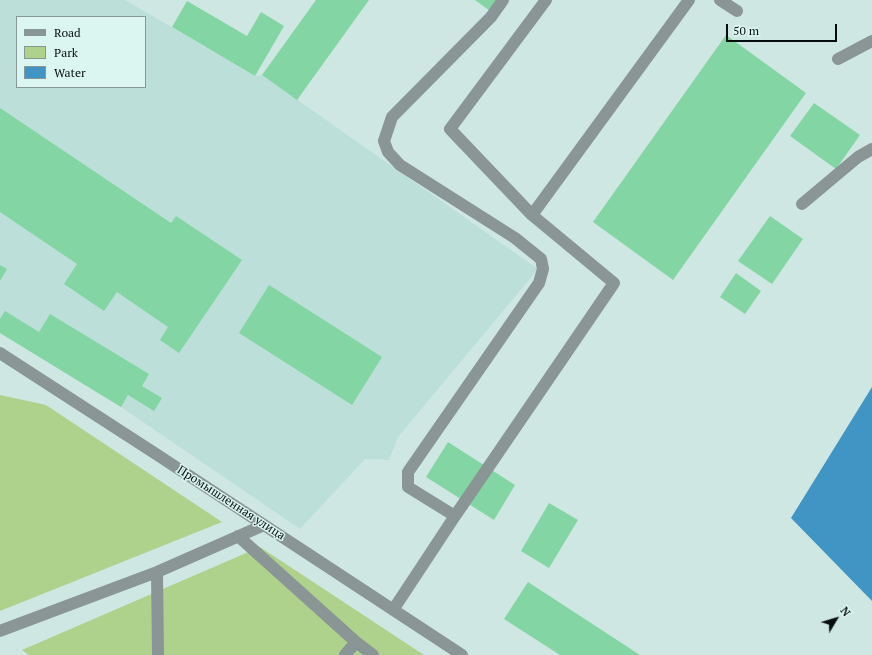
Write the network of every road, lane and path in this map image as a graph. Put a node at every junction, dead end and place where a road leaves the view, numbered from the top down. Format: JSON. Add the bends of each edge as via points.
{"nodes":[{"id":1,"x":503,"y":0,"type":"edge"},
{"id":2,"x":546,"y":0,"type":"edge"},
{"id":3,"x":689,"y":0,"type":"edge"},
{"id":4,"x":720,"y":0,"type":"edge"},
{"id":5,"x":737,"y":11,"type":"dead end"},
{"id":6,"x":872,"y":41,"type":"edge"},
{"id":7,"x":838,"y":59,"type":"dead end"},
{"id":8,"x":872,"y":149,"type":"edge"},
{"id":9,"x":802,"y":204,"type":"dead end"},
{"id":10,"x":532,"y":215,"type":"junction"},
{"id":11,"x":0,"y":353,"type":"edge"},
{"id":12,"x":455,"y":516,"type":"junction"},
{"id":13,"x":264,"y":525,"type":"junction"},
{"id":14,"x":238,"y":536,"type":"junction"},
{"id":15,"x":157,"y":572,"type":"junction"},
{"id":16,"x":393,"y":610,"type":"junction"},
{"id":17,"x":0,"y":631,"type":"edge"},
{"id":18,"x":356,"y":642,"type":"junction"},
{"id":19,"x":158,"y":655,"type":"edge"},
{"id":20,"x":346,"y":655,"type":"edge"},
{"id":21,"x":373,"y":655,"type":"edge"},
{"id":22,"x":462,"y":655,"type":"edge"}],
"edges":[{"from":1,"to":12,"type":"street","via":[[491,17],[392,117],[384,141],[388,152],[400,165],[515,238],[541,259],[544,269],[539,283],[408,472],[408,488]]},
{"from":2,"to":10,"type":"street","via":[[450,129]]},
{"from":3,"to":10,"type":"street"},
{"from":4,"to":5,"type":"street"},
{"from":6,"to":7,"type":"street"},
{"from":8,"to":9,"type":"street","via":[[858,157]]},
{"from":10,"to":12,"type":"street","via":[[614,283]]},
{"from":11,"to":13,"type":"street","name":"Промышленная улица"},
{"from":12,"to":16,"type":"street"},
{"from":13,"to":14,"type":"street"},
{"from":13,"to":16,"type":"street","name":"Промышленная улица"},
{"from":14,"to":15,"type":"street"},
{"from":14,"to":18,"type":"street"},
{"from":15,"to":17,"type":"street"},
{"from":15,"to":19,"type":"street"},
{"from":16,"to":22,"type":"street","name":"Промышленная улица"},
{"from":18,"to":20,"type":"street"},
{"from":18,"to":21,"type":"street"}]}
